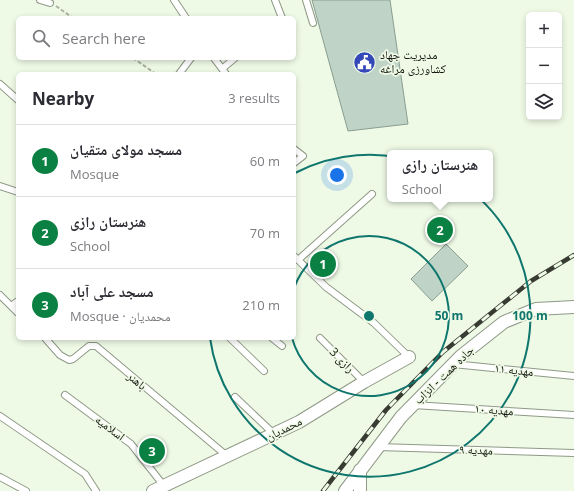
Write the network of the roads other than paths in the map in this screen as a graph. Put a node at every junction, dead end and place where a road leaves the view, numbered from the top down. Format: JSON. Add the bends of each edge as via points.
{"nodes":[{"id":1,"x":40,"y":0,"type":"edge"},
{"id":2,"x":174,"y":0,"type":"edge"},
{"id":3,"x":275,"y":0,"type":"edge"},
{"id":4,"x":306,"y":0,"type":"edge"},
{"id":5,"x":50,"y":3,"type":"road end"},
{"id":6,"x":185,"y":16,"type":"edge"},
{"id":7,"x":281,"y":16,"type":"edge"},
{"id":8,"x":313,"y":24,"type":"dead end"},
{"id":9,"x":190,"y":60,"type":"edge"},
{"id":10,"x":216,"y":60,"type":"edge"},
{"id":11,"x":233,"y":60,"type":"edge"},
{"id":12,"x":223,"y":68,"type":"junction"},
{"id":13,"x":180,"y":72,"type":"edge"},
{"id":14,"x":225,"y":72,"type":"edge"},
{"id":15,"x":0,"y":84,"type":"edge"},
{"id":16,"x":16,"y":98,"type":"edge"},
{"id":17,"x":296,"y":151,"type":"edge"},
{"id":18,"x":296,"y":161,"type":"edge"},
{"id":19,"x":0,"y":186,"type":"edge"},
{"id":20,"x":16,"y":191,"type":"edge"},
{"id":21,"x":372,"y":194,"type":"dead end"},
{"id":22,"x":296,"y":258,"type":"edge"},
{"id":23,"x":0,"y":295,"type":"edge"},
{"id":24,"x":16,"y":302,"type":"edge"},
{"id":25,"x":11,"y":306,"type":"junction"},
{"id":26,"x":574,"y":306,"type":"edge"},
{"id":27,"x":16,"y":311,"type":"edge"},
{"id":28,"x":320,"y":338,"type":"dead end"},
{"id":29,"x":47,"y":340,"type":"edge"},
{"id":30,"x":232,"y":340,"type":"edge"},
{"id":31,"x":274,"y":340,"type":"edge"},
{"id":32,"x":282,"y":346,"type":"dead end"},
{"id":33,"x":409,"y":357,"type":"joint"},
{"id":34,"x":453,"y":364,"type":"junction"},
{"id":35,"x":264,"y":371,"type":"dead end"},
{"id":36,"x":574,"y":376,"type":"edge"},
{"id":37,"x":364,"y":382,"type":"junction"},
{"id":38,"x":65,"y":395,"type":"dead end"},
{"id":39,"x":235,"y":397,"type":"dead end"},
{"id":40,"x":413,"y":405,"type":"junction"},
{"id":41,"x":574,"y":415,"type":"edge"},
{"id":42,"x":0,"y":416,"type":"edge"},
{"id":43,"x":274,"y":434,"type":"junction"},
{"id":44,"x":378,"y":447,"type":"junction"},
{"id":45,"x":574,"y":453,"type":"edge"},
{"id":46,"x":228,"y":456,"type":"junction"},
{"id":47,"x":360,"y":470,"type":"junction"},
{"id":48,"x":0,"y":477,"type":"edge"},
{"id":49,"x":159,"y":489,"type":"edge"},
{"id":50,"x":26,"y":491,"type":"edge"},
{"id":51,"x":96,"y":491,"type":"edge"},
{"id":52,"x":345,"y":491,"type":"edge"},
{"id":53,"x":360,"y":491,"type":"edge"}],
"edges":[{"from":1,"to":5,"type":"lane"},
{"from":2,"to":6,"type":"lane"},
{"from":3,"to":7,"type":"lane"},
{"from":4,"to":8,"type":"lane"},
{"from":9,"to":13,"type":"lane"},
{"from":10,"to":12,"type":"lane"},
{"from":11,"to":12,"type":"lane"},
{"from":12,"to":14,"type":"lane"},
{"from":15,"to":16,"type":"lane"},
{"from":17,"to":18,"type":"lane","via":[[303,156]]},
{"from":19,"to":20,"type":"lane"},
{"from":21,"to":22,"type":"lane"},
{"from":22,"to":33,"type":"lane","via":[[326,287],[374,323]]},
{"from":23,"to":25,"type":"lane"},
{"from":24,"to":25,"type":"lane"},
{"from":25,"to":27,"type":"lane"},
{"from":26,"to":34,"type":"street","name":"جاده همت - انزاب","via":[[536,309],[504,322]]},
{"from":28,"to":37,"type":"lane","name":"رازی 3"},
{"from":29,"to":46,"type":"lane","name":"باهنر","via":[[60,355],[69,360],[89,346],[96,346]]},
{"from":30,"to":35,"type":"lane"},
{"from":31,"to":32,"type":"lane"},
{"from":33,"to":37,"type":"street","name":"محمدیان"},
{"from":34,"to":36,"type":"lane","name":"مهدیه ۱۱"},
{"from":34,"to":40,"type":"street","name":"جاده همت - انزاب"},
{"from":37,"to":43,"type":"street","name":"محمدیان","via":[[299,422]]},
{"from":38,"to":49,"type":"lane","name":"اسلاميه","via":[[131,444]]},
{"from":39,"to":43,"type":"lane"},
{"from":40,"to":41,"type":"lane","name":"مهدیه ۱۰"},
{"from":40,"to":44,"type":"street","name":"جاده همت - انزاب"},
{"from":42,"to":51,"type":"lane","via":[[85,474]]},
{"from":43,"to":46,"type":"street","name":"محمدیان"},
{"from":44,"to":45,"type":"lane","name":"مهدیه ۹"},
{"from":44,"to":47,"type":"street","name":"جاده همت - انزاب"},
{"from":46,"to":49,"type":"street","name":"محمدیان"},
{"from":47,"to":52,"type":"street","name":"جاده همت - انزاب"},
{"from":47,"to":53,"type":"street"},
{"from":48,"to":50,"type":"lane"}]}
